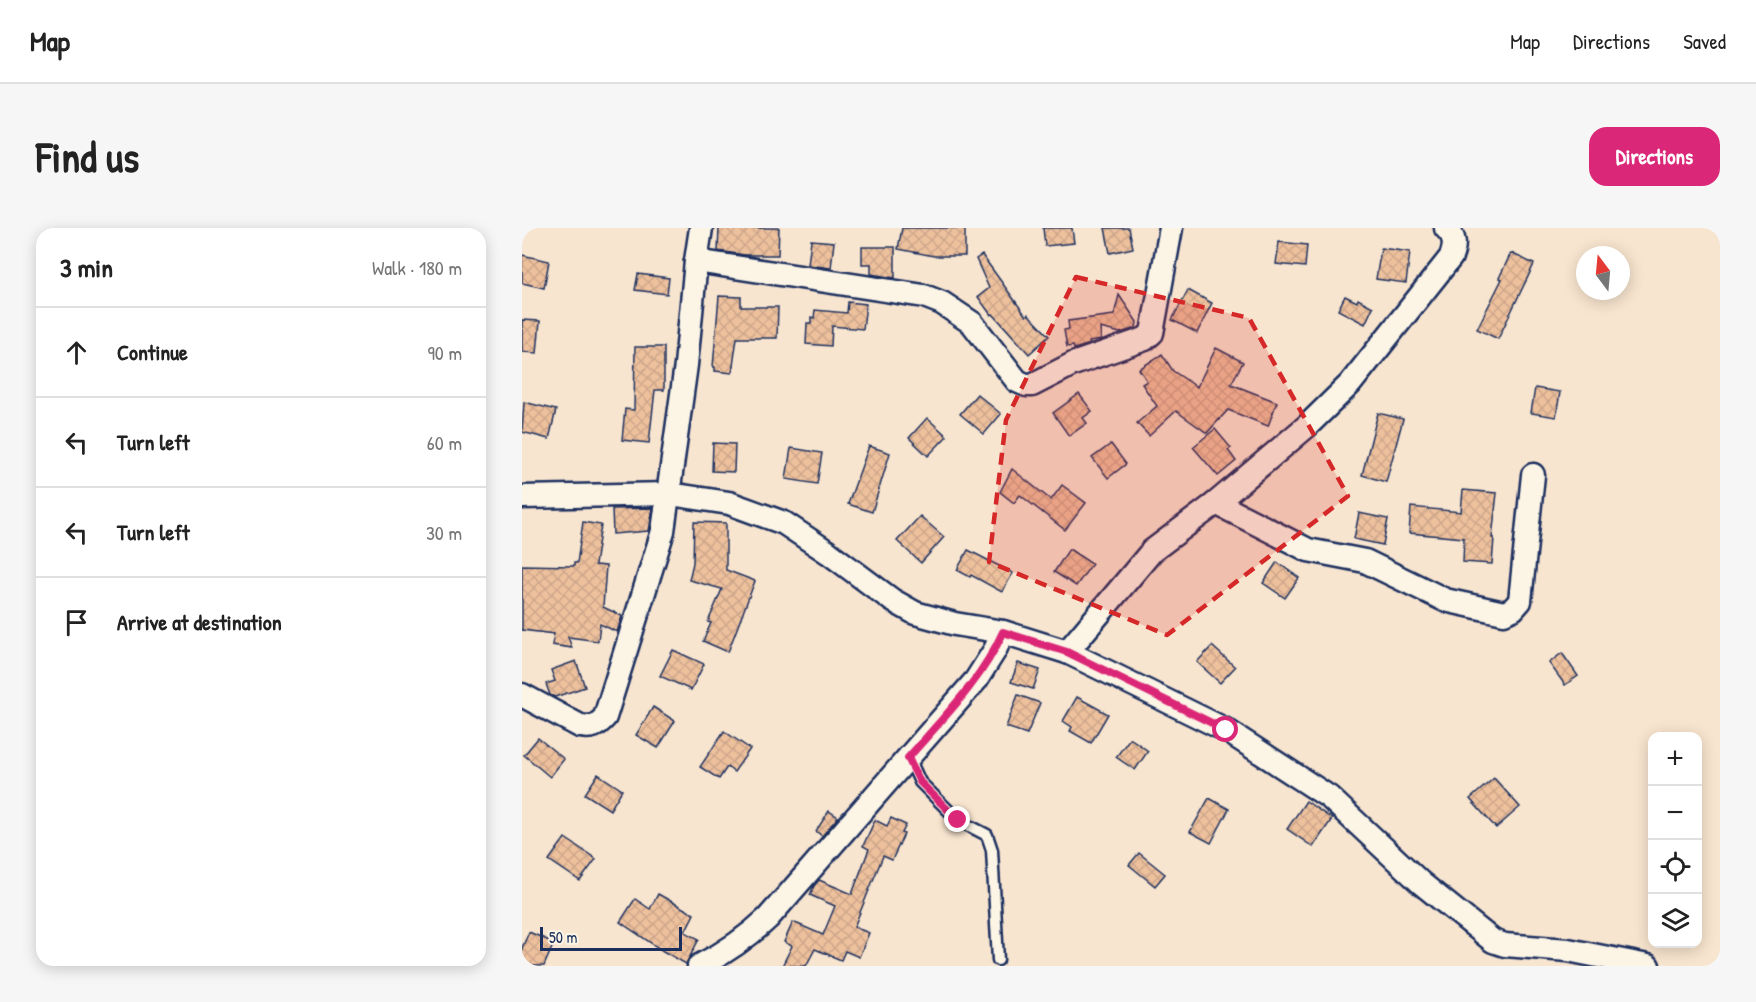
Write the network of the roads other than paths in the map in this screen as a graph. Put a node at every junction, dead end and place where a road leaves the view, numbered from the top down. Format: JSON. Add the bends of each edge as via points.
{"nodes":[{"id":1,"x":701,"y":228,"type":"edge"},
{"id":2,"x":1171,"y":228,"type":"edge"},
{"id":3,"x":1446,"y":228,"type":"edge"},
{"id":4,"x":696,"y":261,"type":"junction"},
{"id":5,"x":1533,"y":476,"type":"dead end"},
{"id":6,"x":669,"y":494,"type":"junction"},
{"id":7,"x":522,"y":497,"type":"edge"},
{"id":8,"x":1216,"y":502,"type":"junction"},
{"id":9,"x":1003,"y":632,"type":"junction"},
{"id":10,"x":1067,"y":652,"type":"junction"},
{"id":11,"x":522,"y":695,"type":"edge"},
{"id":12,"x":908,"y":758,"type":"junction"},
{"id":13,"x":998,"y":960,"type":"dead end"},
{"id":14,"x":699,"y":966,"type":"edge"},
{"id":15,"x":1648,"y":966,"type":"edge"}],
"edges":[{"from":1,"to":4,"type":"street"},
{"from":2,"to":4,"type":"street","via":[[1152,333],[1032,385],[1017,381],[972,323],[924,296]]},
{"from":3,"to":8,"type":"street","via":[[1455,244],[1451,257],[1350,384],[1307,426]]},
{"from":4,"to":6,"type":"street"},
{"from":5,"to":8,"type":"street","via":[[1520,601],[1504,613],[1445,600],[1365,561],[1308,550]]},
{"from":6,"to":7,"type":"street"},
{"from":6,"to":9,"type":"street","via":[[729,504],[784,523],[915,613]]},
{"from":6,"to":11,"type":"street","via":[[663,531],[605,717],[590,728],[580,726]]},
{"from":8,"to":10,"type":"street","via":[[1152,551]]},
{"from":9,"to":10,"type":"street"},
{"from":9,"to":12,"type":"street","via":[[976,680]]},
{"from":10,"to":15,"type":"street","via":[[1226,730],[1329,797],[1421,883],[1493,941],[1568,950]]},
{"from":12,"to":13,"type":"lane","via":[[920,782],[958,820],[987,834],[992,850]]},
{"from":12,"to":14,"type":"street","via":[[752,934]]}]}
